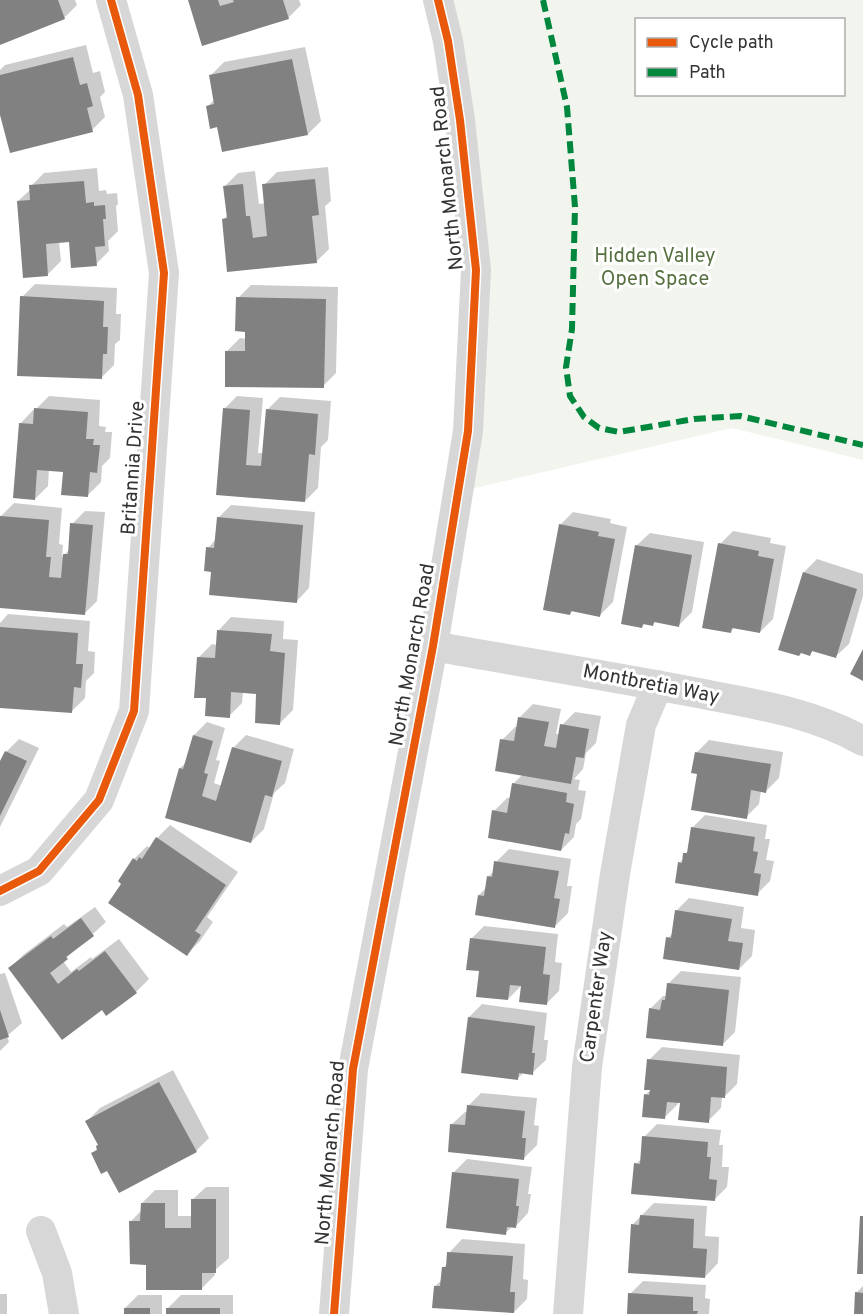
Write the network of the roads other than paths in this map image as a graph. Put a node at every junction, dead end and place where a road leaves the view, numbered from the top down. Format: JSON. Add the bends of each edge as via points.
{"nodes":[{"id":1,"x":111,"y":0,"type":"edge"},
{"id":2,"x":438,"y":0,"type":"edge"},
{"id":3,"x":433,"y":646,"type":"junction"},
{"id":4,"x":658,"y":685,"type":"junction"},
{"id":5,"x":863,"y":741,"type":"edge"},
{"id":6,"x":0,"y":891,"type":"edge"},
{"id":7,"x":41,"y":1231,"type":"dead end"},
{"id":8,"x":64,"y":1314,"type":"edge"},
{"id":9,"x":334,"y":1314,"type":"edge"},
{"id":10,"x":568,"y":1314,"type":"edge"}],
"edges":[{"from":1,"to":6,"type":"street","name":"Britannia Drive","via":[[138,95],[164,273],[134,711],[99,800],[39,871]]},
{"from":2,"to":3,"type":"street","name":"North Monarch Road","via":[[460,120],[476,270],[468,431]]},
{"from":3,"to":4,"type":"street","name":"Montbretia Way"},
{"from":3,"to":9,"type":"street","name":"North Monarch Road","via":[[353,1069]]},
{"from":4,"to":5,"type":"street","name":"Montbretia Way","via":[[790,711]]},
{"from":4,"to":10,"type":"street","name":"Carpenter Way","via":[[641,725],[608,919],[587,1067]]},
{"from":7,"to":8,"type":"street","via":[[57,1273]]}]}
